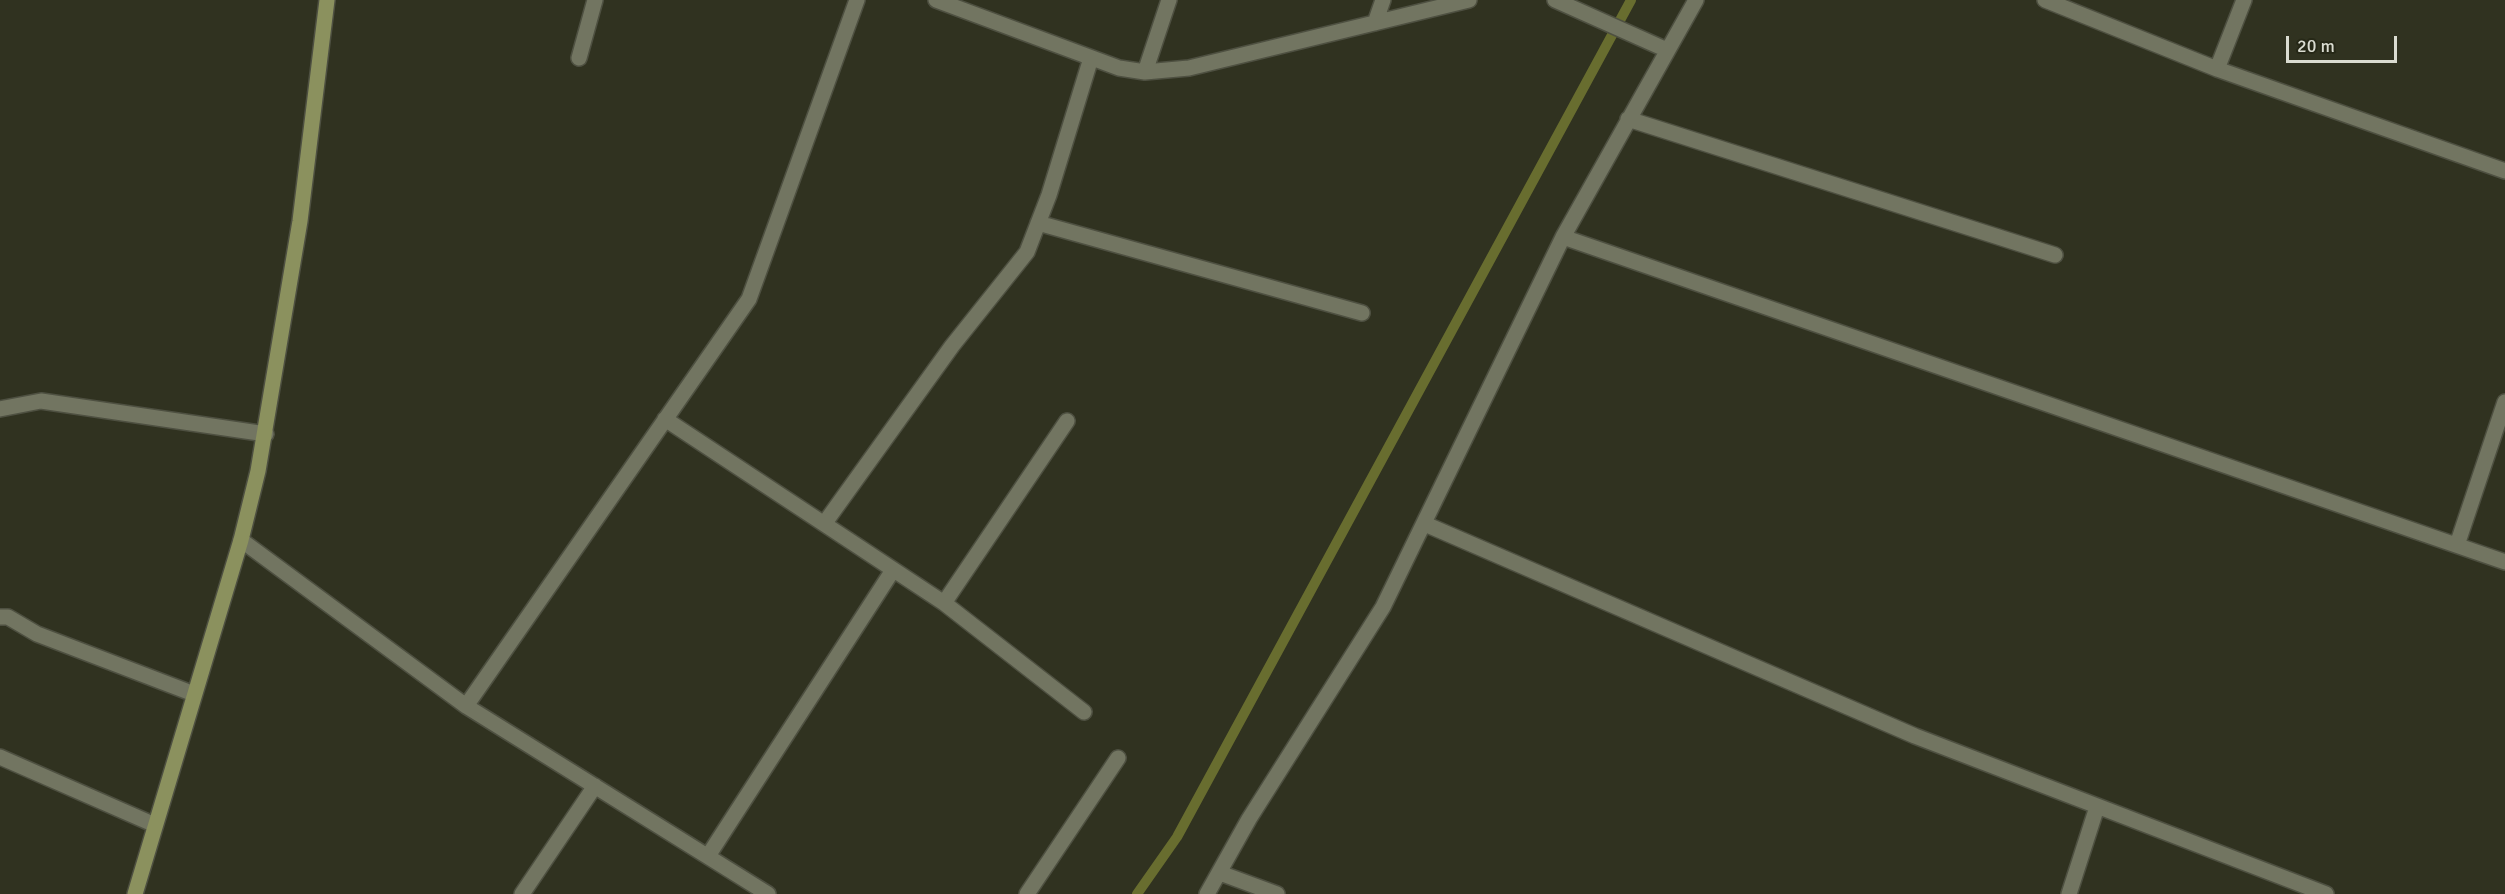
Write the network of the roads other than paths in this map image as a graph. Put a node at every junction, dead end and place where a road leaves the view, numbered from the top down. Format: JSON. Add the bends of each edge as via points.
{"nodes":[{"id":1,"x":327,"y":0,"type":"edge"},
{"id":2,"x":595,"y":0,"type":"edge"},
{"id":3,"x":857,"y":0,"type":"edge"},
{"id":4,"x":936,"y":0,"type":"edge"},
{"id":5,"x":1169,"y":0,"type":"edge"},
{"id":6,"x":1383,"y":0,"type":"edge"},
{"id":7,"x":1469,"y":0,"type":"edge"},
{"id":8,"x":1555,"y":0,"type":"edge"},
{"id":9,"x":1696,"y":0,"type":"edge"},
{"id":10,"x":2045,"y":0,"type":"edge"},
{"id":11,"x":2244,"y":0,"type":"edge"},
{"id":12,"x":1375,"y":23,"type":"junction"},
{"id":13,"x":1667,"y":50,"type":"junction"},
{"id":14,"x":579,"y":58,"type":"dead end"},
{"id":15,"x":1091,"y":58,"type":"junction"},
{"id":16,"x":2217,"y":69,"type":"junction"},
{"id":17,"x":1145,"y":72,"type":"junction"},
{"id":18,"x":1628,"y":119,"type":"junction"},
{"id":19,"x":2505,"y":171,"type":"edge"},
{"id":20,"x":1038,"y":223,"type":"junction"},
{"id":21,"x":1563,"y":237,"type":"junction"},
{"id":22,"x":2055,"y":255,"type":"dead end"},
{"id":23,"x":1362,"y":313,"type":"dead end"},
{"id":24,"x":2505,"y":402,"type":"edge"},
{"id":25,"x":0,"y":409,"type":"edge"},
{"id":26,"x":665,"y":419,"type":"junction"},
{"id":27,"x":1067,"y":422,"type":"dead end"},
{"id":28,"x":266,"y":434,"type":"junction"},
{"id":29,"x":1425,"y":524,"type":"junction"},
{"id":30,"x":824,"y":525,"type":"junction"},
{"id":31,"x":241,"y":540,"type":"junction"},
{"id":32,"x":2457,"y":545,"type":"junction"},
{"id":33,"x":2505,"y":562,"type":"edge"},
{"id":34,"x":893,"y":570,"type":"junction"},
{"id":35,"x":944,"y":603,"type":"junction"},
{"id":36,"x":0,"y":617,"type":"edge"},
{"id":37,"x":194,"y":694,"type":"junction"},
{"id":38,"x":466,"y":706,"type":"junction"},
{"id":39,"x":1084,"y":712,"type":"dead end"},
{"id":40,"x":0,"y":757,"type":"edge"},
{"id":41,"x":1118,"y":759,"type":"dead end"},
{"id":42,"x":595,"y":786,"type":"junction"},
{"id":43,"x":2097,"y":807,"type":"junction"},
{"id":44,"x":155,"y":825,"type":"junction"},
{"id":45,"x":708,"y":856,"type":"junction"},
{"id":46,"x":1220,"y":873,"type":"junction"},
{"id":47,"x":135,"y":894,"type":"edge"},
{"id":48,"x":522,"y":894,"type":"edge"},
{"id":49,"x":768,"y":894,"type":"edge"},
{"id":50,"x":1027,"y":894,"type":"edge"},
{"id":51,"x":1207,"y":894,"type":"edge"},
{"id":52,"x":1277,"y":894,"type":"edge"},
{"id":53,"x":2069,"y":894,"type":"edge"},
{"id":54,"x":2326,"y":894,"type":"edge"}],
"edges":[{"from":1,"to":28,"type":"main road","via":[[300,221]]},
{"from":2,"to":14,"type":"street"},
{"from":3,"to":26,"type":"street","via":[[749,299]]},
{"from":4,"to":15,"type":"street"},
{"from":5,"to":17,"type":"street"},
{"from":6,"to":12,"type":"street"},
{"from":7,"to":12,"type":"street"},
{"from":8,"to":13,"type":"street"},
{"from":9,"to":13,"type":"street"},
{"from":10,"to":16,"type":"street"},
{"from":11,"to":16,"type":"street"},
{"from":12,"to":17,"type":"street","via":[[1189,68]]},
{"from":13,"to":18,"type":"street"},
{"from":15,"to":17,"type":"street"},
{"from":15,"to":20,"type":"street"},
{"from":16,"to":19,"type":"street"},
{"from":18,"to":21,"type":"street"},
{"from":18,"to":22,"type":"street"},
{"from":20,"to":23,"type":"street"},
{"from":20,"to":30,"type":"street","via":[[1027,252],[1010,276],[951,346]]},
{"from":21,"to":29,"type":"street"},
{"from":21,"to":32,"type":"street"},
{"from":24,"to":32,"type":"street"},
{"from":25,"to":28,"type":"street","via":[[42,401]]},
{"from":26,"to":30,"type":"street"},
{"from":26,"to":38,"type":"street"},
{"from":27,"to":35,"type":"street"},
{"from":28,"to":31,"type":"main road"},
{"from":29,"to":43,"type":"street","via":[[1915,736]]},
{"from":29,"to":46,"type":"street","via":[[1383,607],[1249,819]]},
{"from":30,"to":34,"type":"street"},
{"from":31,"to":37,"type":"main road"},
{"from":31,"to":38,"type":"street"},
{"from":32,"to":33,"type":"street"},
{"from":34,"to":35,"type":"street"},
{"from":34,"to":45,"type":"street"},
{"from":35,"to":39,"type":"street"},
{"from":36,"to":37,"type":"street"},
{"from":37,"to":44,"type":"main road"},
{"from":38,"to":42,"type":"street"},
{"from":40,"to":44,"type":"street"},
{"from":41,"to":50,"type":"street"},
{"from":42,"to":45,"type":"street"},
{"from":42,"to":48,"type":"street"},
{"from":43,"to":53,"type":"street"},
{"from":43,"to":54,"type":"street"},
{"from":44,"to":47,"type":"main road"},
{"from":45,"to":49,"type":"street"},
{"from":46,"to":51,"type":"street"},
{"from":46,"to":52,"type":"street"}]}
